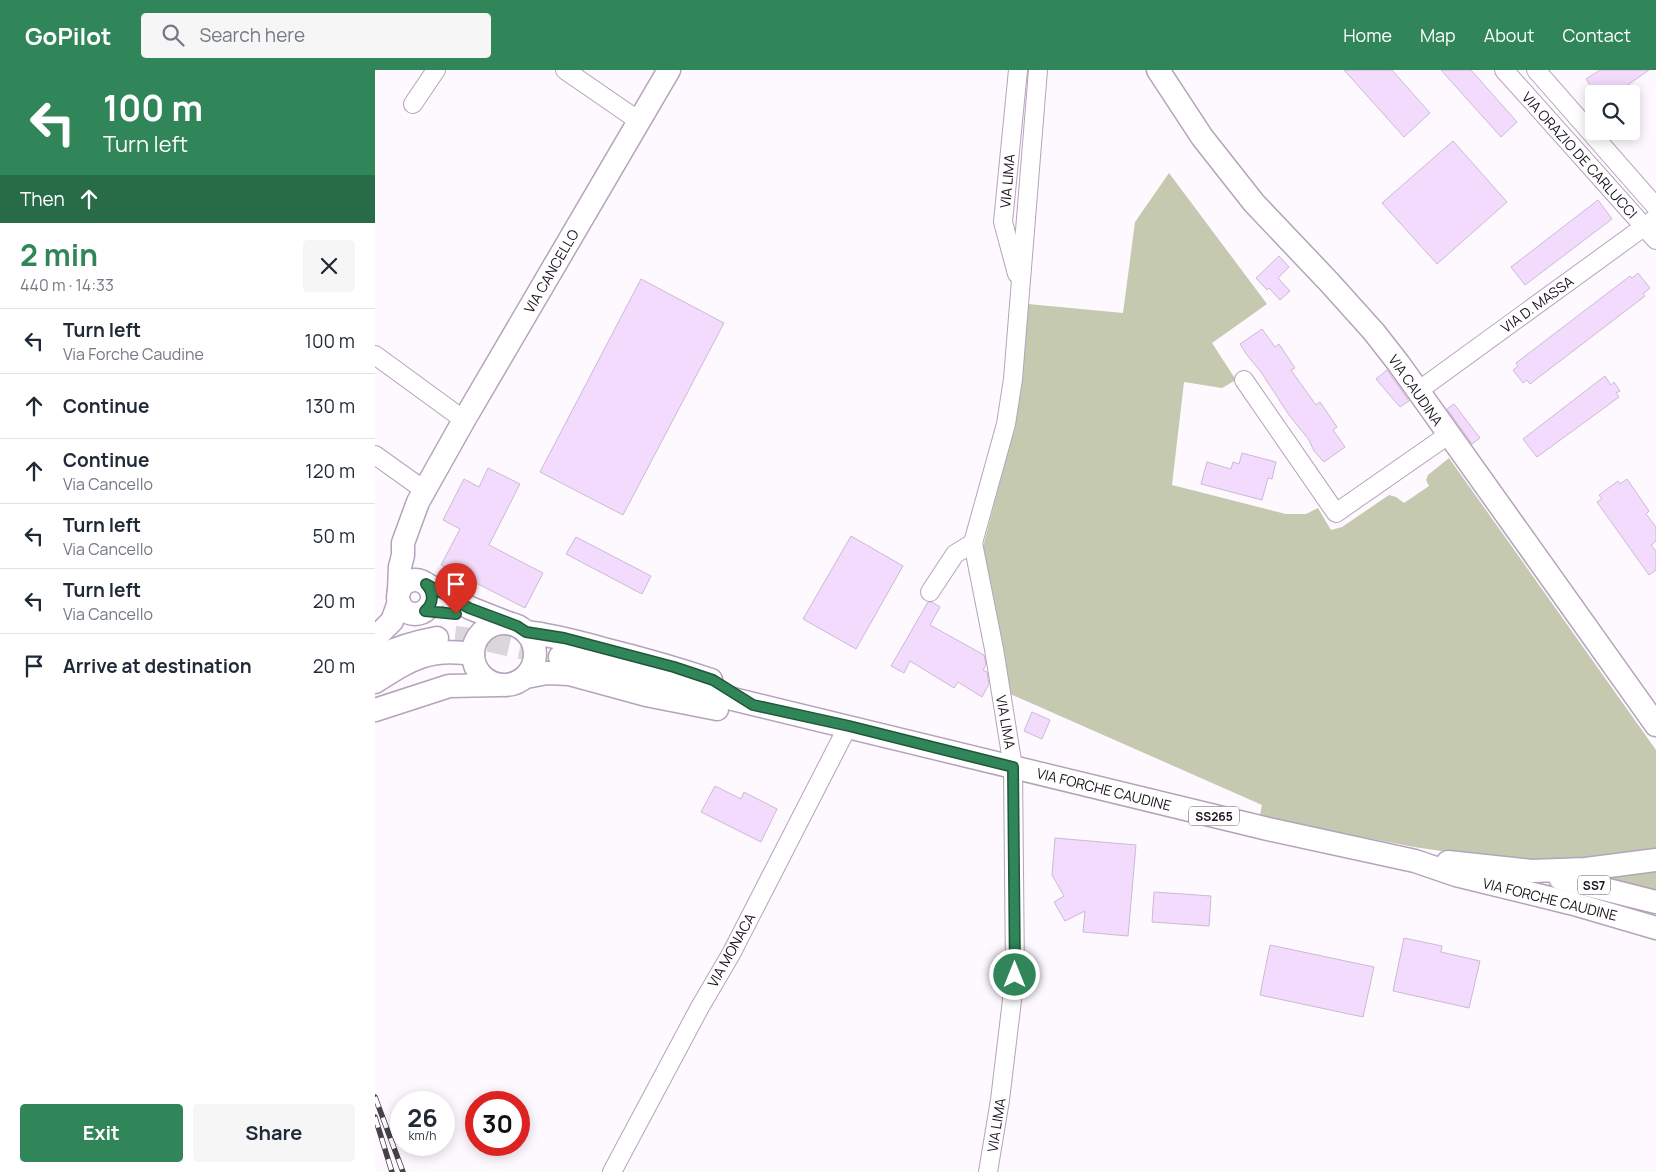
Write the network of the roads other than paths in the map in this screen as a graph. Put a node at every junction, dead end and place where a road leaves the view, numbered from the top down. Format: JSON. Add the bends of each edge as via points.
{"nodes":[{"id":1,"x":436,"y":70,"type":"edge"},
{"id":2,"x":565,"y":70,"type":"edge"},
{"id":3,"x":669,"y":70,"type":"edge"},
{"id":4,"x":1018,"y":70,"type":"edge"},
{"id":5,"x":1038,"y":70,"type":"edge"},
{"id":6,"x":1158,"y":70,"type":"edge"},
{"id":7,"x":1504,"y":70,"type":"edge"},
{"id":8,"x":1536,"y":70,"type":"edge"},
{"id":9,"x":413,"y":104,"type":"dead end"},
{"id":10,"x":639,"y":121,"type":"junction"},
{"id":11,"x":1656,"y":207,"type":"edge"},
{"id":12,"x":1650,"y":222,"type":"edge"},
{"id":13,"x":1656,"y":240,"type":"edge"},
{"id":14,"x":1021,"y":289,"type":"junction"},
{"id":15,"x":375,"y":355,"type":"edge"},
{"id":16,"x":1244,"y":380,"type":"dead end"},
{"id":17,"x":1418,"y":391,"type":"junction"},
{"id":18,"x":464,"y":420,"type":"junction"},
{"id":19,"x":1448,"y":435,"type":"junction"},
{"id":20,"x":375,"y":455,"type":"edge"},
{"id":21,"x":424,"y":490,"type":"junction"},
{"id":22,"x":973,"y":543,"type":"junction"},
{"id":23,"x":403,"y":555,"type":"junction"},
{"id":24,"x":424,"y":582,"type":"junction"},
{"id":25,"x":930,"y":592,"type":"dead end"},
{"id":26,"x":399,"y":596,"type":"junction"},
{"id":27,"x":425,"y":611,"type":"junction"},
{"id":28,"x":517,"y":628,"type":"junction"},
{"id":29,"x":455,"y":637,"type":"tunnel mouth"},
{"id":30,"x":375,"y":638,"type":"edge"},
{"id":31,"x":476,"y":651,"type":"junction"},
{"id":32,"x":560,"y":657,"type":"tunnel mouth"},
{"id":33,"x":375,"y":660,"type":"edge"},
{"id":34,"x":526,"y":677,"type":"junction"},
{"id":35,"x":375,"y":682,"type":"edge"},
{"id":36,"x":498,"y":685,"type":"junction"},
{"id":37,"x":449,"y":686,"type":"junction"},
{"id":38,"x":753,"y":705,"type":"junction"},
{"id":39,"x":375,"y":710,"type":"edge"},
{"id":40,"x":1656,"y":725,"type":"edge"},
{"id":41,"x":849,"y":726,"type":"junction"},
{"id":42,"x":1013,"y":767,"type":"junction"},
{"id":43,"x":1656,"y":860,"type":"edge"},
{"id":44,"x":1415,"y":861,"type":"junction"},
{"id":45,"x":1531,"y":871,"type":"junction"},
{"id":46,"x":1656,"y":902,"type":"edge"},
{"id":47,"x":1656,"y":928,"type":"edge"},
{"id":48,"x":612,"y":1172,"type":"edge"},
{"id":49,"x":989,"y":1172,"type":"edge"}],
"edges":[{"from":1,"to":9,"type":"street"},
{"from":2,"to":10,"type":"street"},
{"from":3,"to":10,"type":"main road","name":"VIA CANCELLO"},
{"from":4,"to":14,"type":"street","name":"VIA LIMA","via":[[1003,222]]},
{"from":5,"to":14,"type":"street","name":"VIA LIMA"},
{"from":6,"to":17,"type":"main road","name":"VIA CAUDINA","via":[[1223,165],[1374,332]]},
{"from":7,"to":12,"type":"street","name":"VIA ORAZIO DE CARLUCCI"},
{"from":8,"to":11,"type":"street","name":"VIA ORAZIO DE CARLUCCI"},
{"from":10,"to":18,"type":"main road","name":"VIA CANCELLO"},
{"from":12,"to":13,"type":"street","name":"VIA ORAZIO DE CARLUCCI"},
{"from":12,"to":17,"type":"street","name":"VIA D. MASSA"},
{"from":14,"to":22,"type":"street","name":"VIA LIMA","via":[[1006,424]]},
{"from":15,"to":18,"type":"street"},
{"from":16,"to":19,"type":"street","via":[[1336,513]]},
{"from":17,"to":19,"type":"main road","name":"VIA CAUDINA"},
{"from":18,"to":21,"type":"main road","name":"VIA CANCELLO"},
{"from":19,"to":40,"type":"main road","name":"VIA CAUDINA"},
{"from":20,"to":21,"type":"street"},
{"from":21,"to":23,"type":"main road","name":"VIA CANCELLO","via":[[406,532]]},
{"from":22,"to":25,"type":"street","via":[[955,554]]},
{"from":22,"to":42,"type":"street","name":"VIA LIMA"},
{"from":23,"to":24,"type":"main road","via":[[414,574]]},
{"from":23,"to":26,"type":"main road","name":"VIA CANCELLO","via":[[399,566]]},
{"from":24,"to":26,"type":"main road","via":[[411,580],[402,586]]},
{"from":24,"to":27,"type":"main road","via":[[433,597]]},
{"from":24,"to":28,"type":"main road","via":[[469,608]]},
{"from":26,"to":27,"type":"main road","via":[[401,607],[409,614]]},
{"from":26,"to":30,"type":"main road","via":[[392,621]]},
{"from":27,"to":31,"type":"main road","via":[[456,614],[465,619]]},
{"from":28,"to":31,"type":"main road","via":[[498,624],[489,627]]},
{"from":28,"to":34,"type":"main road","via":[[532,640],[535,649],[532,669]]},
{"from":28,"to":38,"type":"main road","via":[[674,667],[713,680]]},
{"from":29,"to":33,"type":"main road","via":[[419,641]]},
{"from":31,"to":35,"type":"main road","via":[[422,655]]},
{"from":31,"to":36,"type":"main road","via":[[480,674]]},
{"from":31,"to":37,"type":"main road"},
{"from":32,"to":38,"type":"main road","name":"VIA FORCHE CAUDINE","number":"SS265"},
{"from":34,"to":36,"type":"main road","via":[[508,685]]},
{"from":34,"to":38,"type":"main road","via":[[547,673],[569,674],[713,710]]},
{"from":36,"to":37,"type":"main road"},
{"from":37,"to":39,"type":"main road"},
{"from":38,"to":41,"type":"main road","name":"VIA FORCHE CAUDINE","number":"SS265"},
{"from":41,"to":42,"type":"main road","name":"VIA FORCHE CAUDINE","number":"SS265"},
{"from":41,"to":48,"type":"street","name":"VIA MONACA","via":[[731,954]]},
{"from":42,"to":44,"type":"main road","name":"VIA FORCHE CAUDINE","number":"SS265"},
{"from":42,"to":49,"type":"street","name":"VIA LIMA","via":[[1015,975]]},
{"from":43,"to":45,"type":"main road","name":"VIA FORCHE CAUDINE","number":"SS265","via":[[1586,869]]},
{"from":44,"to":45,"type":"main road","name":"VIA FORCHE CAUDINE","number":"SS265","via":[[1461,862]]},
{"from":44,"to":47,"type":"main road","name":"VIA FORCHE CAUDINE","number":"SS265"},
{"from":45,"to":46,"type":"main road","number":"SS7"}]}
